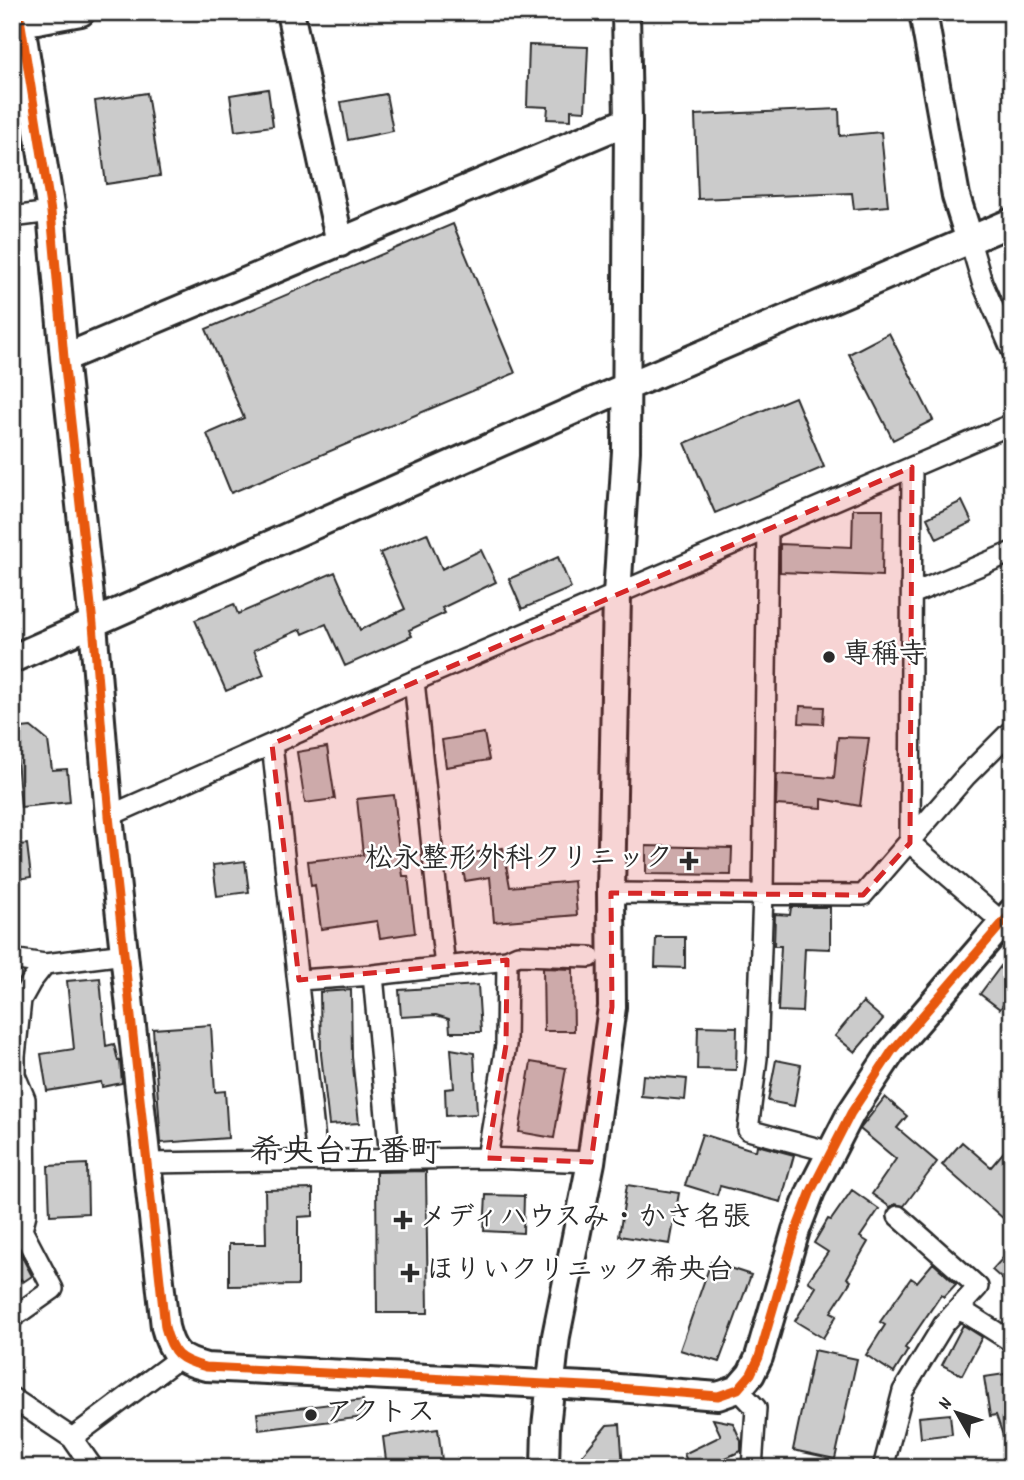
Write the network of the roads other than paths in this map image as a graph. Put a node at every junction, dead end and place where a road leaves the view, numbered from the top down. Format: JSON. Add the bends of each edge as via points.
{"nodes":[{"id":1,"x":80,"y":12,"type":"edge"},
{"id":2,"x":290,"y":12,"type":"edge"},
{"id":3,"x":626,"y":12,"type":"edge"},
{"id":4,"x":923,"y":12,"type":"edge"},
{"id":5,"x":18,"y":20,"type":"edge"},
{"id":6,"x":628,"y":121,"type":"junction"},
{"id":7,"x":51,"y":212,"type":"junction"},
{"id":8,"x":12,"y":217,"type":"edge"},
{"id":9,"x":1012,"y":222,"type":"edge"},
{"id":10,"x":971,"y":241,"type":"junction"},
{"id":11,"x":340,"y":243,"type":"junction"},
{"id":12,"x":1012,"y":351,"type":"edge"},
{"id":13,"x":64,"y":358,"type":"junction"},
{"id":14,"x":626,"y":387,"type":"junction"},
{"id":15,"x":1012,"y":424,"type":"edge"},
{"id":16,"x":912,"y":467,"type":"junction"},
{"id":17,"x":768,"y":530,"type":"junction"},
{"id":18,"x":1012,"y":552,"type":"edge"},
{"id":19,"x":912,"y":594,"type":"junction"},
{"id":20,"x":617,"y":595,"type":"junction"},
{"id":21,"x":93,"y":624,"type":"junction"},
{"id":22,"x":12,"y":659,"type":"edge"},
{"id":23,"x":414,"y":681,"type":"junction"},
{"id":24,"x":1012,"y":730,"type":"edge"},
{"id":25,"x":272,"y":744,"type":"junction"},
{"id":26,"x":109,"y":816,"type":"junction"},
{"id":27,"x":910,"y":843,"type":"junction"},
{"id":28,"x":611,"y":893,"type":"junction"},
{"id":29,"x":763,"y":894,"type":"junction"},
{"id":30,"x":1007,"y":917,"type":"edge"},
{"id":31,"x":125,"y":954,"type":"junction"},
{"id":32,"x":590,"y":957,"type":"dead end"},
{"id":33,"x":12,"y":959,"type":"edge"},
{"id":34,"x":507,"y":960,"type":"junction"},
{"id":35,"x":46,"y":964,"type":"junction"},
{"id":36,"x":444,"y":967,"type":"junction"},
{"id":37,"x":373,"y":975,"type":"junction"},
{"id":38,"x":299,"y":980,"type":"junction"},
{"id":39,"x":831,"y":1152,"type":"junction"},
{"id":40,"x":487,"y":1158,"type":"junction"},
{"id":41,"x":317,"y":1159,"type":"junction"},
{"id":42,"x":390,"y":1159,"type":"junction"},
{"id":43,"x":591,"y":1162,"type":"junction"},
{"id":44,"x":146,"y":1163,"type":"junction"},
{"id":45,"x":898,"y":1216,"type":"dead end"},
{"id":46,"x":958,"y":1310,"type":"junction"},
{"id":47,"x":12,"y":1318,"type":"edge"},
{"id":48,"x":1012,"y":1342,"type":"edge"},
{"id":49,"x":179,"y":1358,"type":"junction"},
{"id":50,"x":550,"y":1385,"type":"junction"},
{"id":51,"x":738,"y":1389,"type":"junction"},
{"id":52,"x":12,"y":1398,"type":"edge"},
{"id":53,"x":72,"y":1438,"type":"junction"},
{"id":54,"x":93,"y":1468,"type":"edge"},
{"id":55,"x":545,"y":1468,"type":"edge"},
{"id":56,"x":752,"y":1468,"type":"edge"},
{"id":57,"x":883,"y":1468,"type":"edge"}],
"edges":[{"from":1,"to":5,"type":"street"},
{"from":2,"to":11,"type":"street"},
{"from":3,"to":6,"type":"street"},
{"from":4,"to":10,"type":"street","via":[[956,196]]},
{"from":5,"to":7,"type":"street"},
{"from":6,"to":11,"type":"street"},
{"from":6,"to":14,"type":"street"},
{"from":7,"to":8,"type":"street"},
{"from":7,"to":13,"type":"street"},
{"from":9,"to":10,"type":"street"},
{"from":10,"to":12,"type":"street","via":[[982,282]]},
{"from":10,"to":14,"type":"street"},
{"from":11,"to":13,"type":"street"},
{"from":13,"to":21,"type":"street"},
{"from":14,"to":20,"type":"street"},
{"from":14,"to":21,"type":"street"},
{"from":15,"to":16,"type":"street"},
{"from":16,"to":17,"type":"street"},
{"from":16,"to":19,"type":"street"},
{"from":17,"to":20,"type":"street"},
{"from":17,"to":29,"type":"street"},
{"from":18,"to":19,"type":"street"},
{"from":19,"to":27,"type":"street"},
{"from":20,"to":23,"type":"street"},
{"from":20,"to":28,"type":"street"},
{"from":21,"to":22,"type":"street"},
{"from":21,"to":26,"type":"street"},
{"from":23,"to":25,"type":"street"},
{"from":23,"to":36,"type":"street"},
{"from":24,"to":27,"type":"street"},
{"from":25,"to":26,"type":"street"},
{"from":25,"to":38,"type":"street"},
{"from":26,"to":31,"type":"street"},
{"from":27,"to":29,"type":"street","via":[[863,895]]},
{"from":27,"to":30,"type":"street"},
{"from":28,"to":29,"type":"street"},
{"from":28,"to":43,"type":"street","via":[[612,1007]]},
{"from":29,"to":39,"type":"street","via":[[757,1058],[748,1130]]},
{"from":30,"to":39,"type":"street","via":[[892,1051]]},
{"from":31,"to":35,"type":"street"},
{"from":31,"to":44,"type":"street"},
{"from":32,"to":34,"type":"street","via":[[518,955]]},
{"from":33,"to":35,"type":"street"},
{"from":34,"to":36,"type":"street"},
{"from":34,"to":40,"type":"street","via":[[506,1045]]},
{"from":35,"to":47,"type":"street","via":[[21,1000],[15,1075],[25,1099],[26,1214],[22,1230],[53,1289]]},
{"from":36,"to":37,"type":"street"},
{"from":37,"to":38,"type":"street"},
{"from":37,"to":42,"type":"street"},
{"from":38,"to":41,"type":"street"},
{"from":39,"to":51,"type":"street","via":[[796,1230],[759,1357]]},
{"from":40,"to":42,"type":"street"},
{"from":40,"to":43,"type":"street"},
{"from":41,"to":42,"type":"street"},
{"from":41,"to":44,"type":"street"},
{"from":43,"to":50,"type":"street"},
{"from":44,"to":49,"type":"street","via":[[165,1326]]},
{"from":45,"to":46,"type":"street","via":[[978,1287]]},
{"from":46,"to":48,"type":"street"},
{"from":46,"to":57,"type":"street","via":[[944,1324],[903,1391]]},
{"from":49,"to":50,"type":"street","via":[[206,1367]]},
{"from":49,"to":53,"type":"street"},
{"from":50,"to":51,"type":"street","via":[[718,1396]]},
{"from":50,"to":55,"type":"street"},
{"from":51,"to":56,"type":"street","via":[[756,1408]]},
{"from":52,"to":53,"type":"street"},
{"from":53,"to":54,"type":"street"}]}
